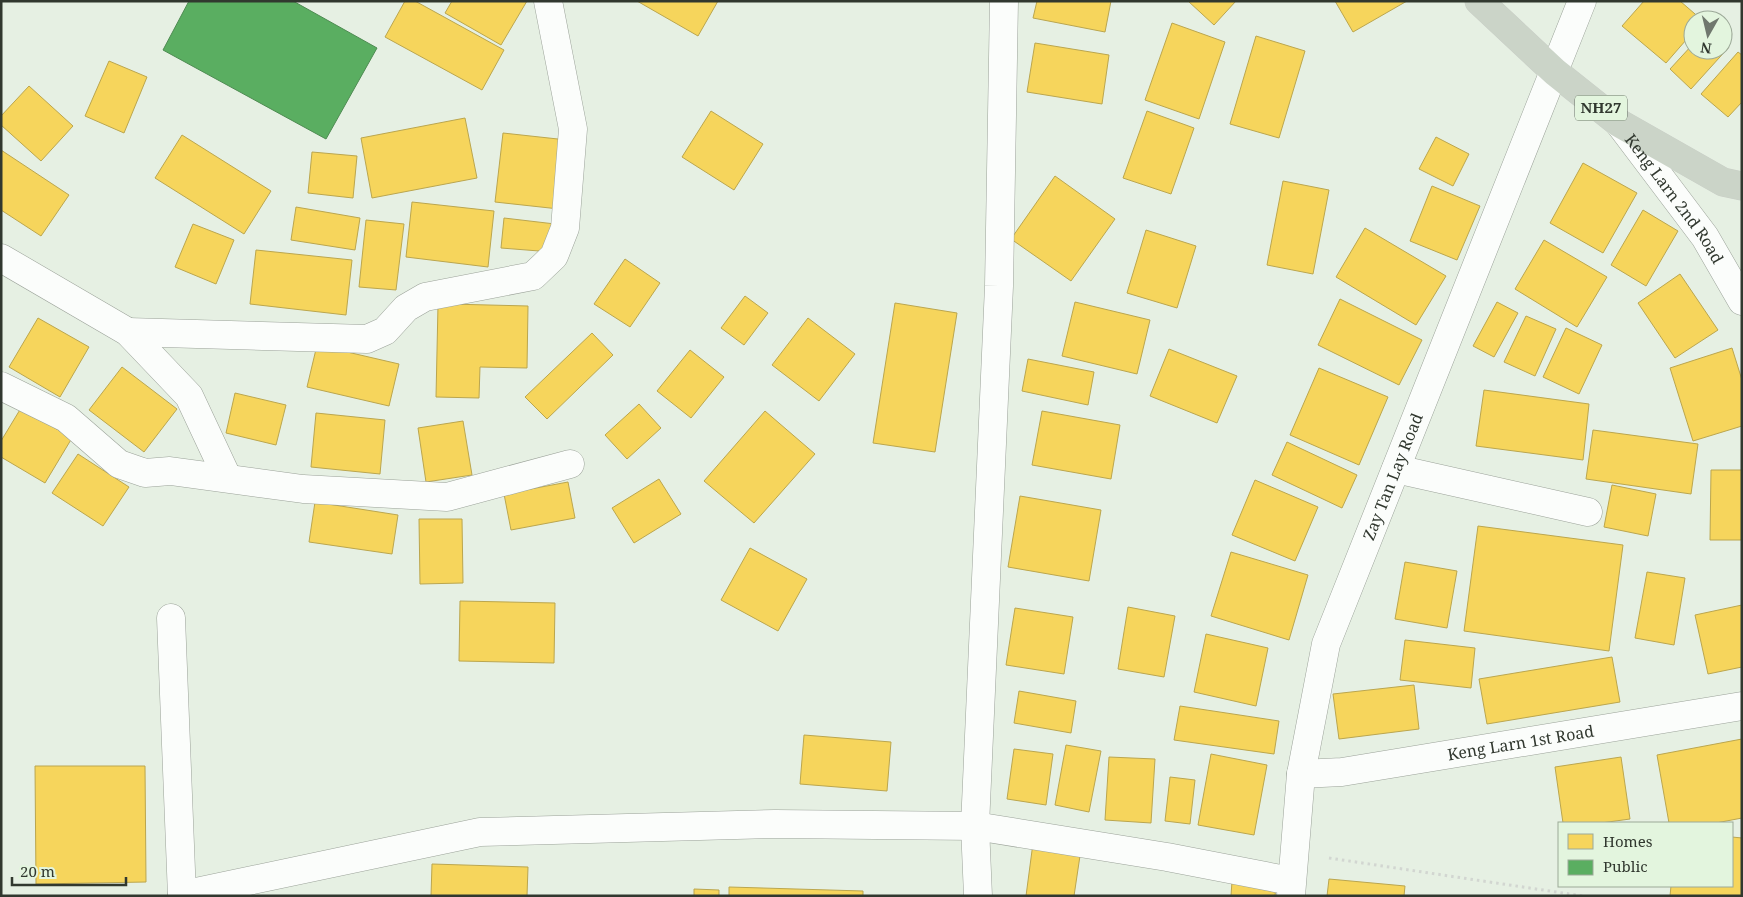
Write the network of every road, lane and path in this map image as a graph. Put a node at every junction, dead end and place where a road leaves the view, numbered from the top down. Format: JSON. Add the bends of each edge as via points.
{"nodes":[{"id":1,"x":548,"y":1,"type":"edge"},
{"id":2,"x":1004,"y":1,"type":"edge"},
{"id":3,"x":1479,"y":1,"type":"edge"},
{"id":4,"x":1582,"y":1,"type":"edge"},
{"id":5,"x":1555,"y":72,"type":"junction"},
{"id":6,"x":1619,"y":123,"type":"junction"},
{"id":7,"x":1742,"y":186,"type":"edge"},
{"id":8,"x":1,"y":258,"type":"edge"},
{"id":9,"x":1742,"y":301,"type":"edge"},
{"id":10,"x":128,"y":332,"type":"junction"},
{"id":11,"x":1,"y":386,"type":"edge"},
{"id":12,"x":570,"y":464,"type":"dead end"},
{"id":13,"x":1396,"y":468,"type":"junction"},
{"id":14,"x":227,"y":477,"type":"junction"},
{"id":15,"x":1588,"y":512,"type":"dead end"},
{"id":16,"x":171,"y":618,"type":"dead end"},
{"id":17,"x":1742,"y":706,"type":"edge"},
{"id":18,"x":1301,"y":774,"type":"junction"},
{"id":19,"x":975,"y":826,"type":"junction"},
{"id":20,"x":1294,"y":852,"type":"junction"},
{"id":21,"x":1291,"y":888,"type":"edge"},
{"id":22,"x":182,"y":895,"type":"edge"},
{"id":23,"x":978,"y":896,"type":"edge"},
{"id":24,"x":1583,"y":896,"type":"edge"}],
"edges":[{"from":1,"to":10,"type":"street","via":[[573,129],[565,228],[554,256],[533,276],[425,296],[406,308],[385,332],[367,338]]},
{"from":2,"to":19,"type":"street","via":[[999,286]]},
{"from":3,"to":5,"type":"highway","number":"NH27"},
{"from":4,"to":5,"type":"street","name":"Zay Tan Lay Road"},
{"from":5,"to":6,"type":"highway","number":"NH27"},
{"from":5,"to":13,"type":"street","name":"Zay Tan Lay Road"},
{"from":6,"to":7,"type":"highway","number":"NH27","via":[[1723,182]]},
{"from":6,"to":9,"type":"street","name":"Keng Larn 2nd Road","via":[[1705,237]]},
{"from":8,"to":10,"type":"street"},
{"from":10,"to":14,"type":"street","via":[[189,396]]},
{"from":11,"to":14,"type":"street","via":[[66,418],[119,464],[145,473],[170,470]]},
{"from":12,"to":14,"type":"street","via":[[447,497],[303,489]]},
{"from":13,"to":15,"type":"street"},
{"from":13,"to":18,"type":"street","name":"Zay Tan Lay Road","via":[[1326,644]]},
{"from":16,"to":22,"type":"street"},
{"from":17,"to":18,"type":"street","name":"Keng Larn 1st Road","via":[[1342,772]]},
{"from":18,"to":20,"type":"street","name":"Zay Tan Lay Road"},
{"from":19,"to":21,"type":"street","via":[[1167,857]]},
{"from":19,"to":22,"type":"street","via":[[774,824],[480,832]]},
{"from":19,"to":23,"type":"street"},
{"from":20,"to":21,"type":"street","name":"Zay Tan Lay Road"},
{"from":20,"to":24,"type":"path"}]}
